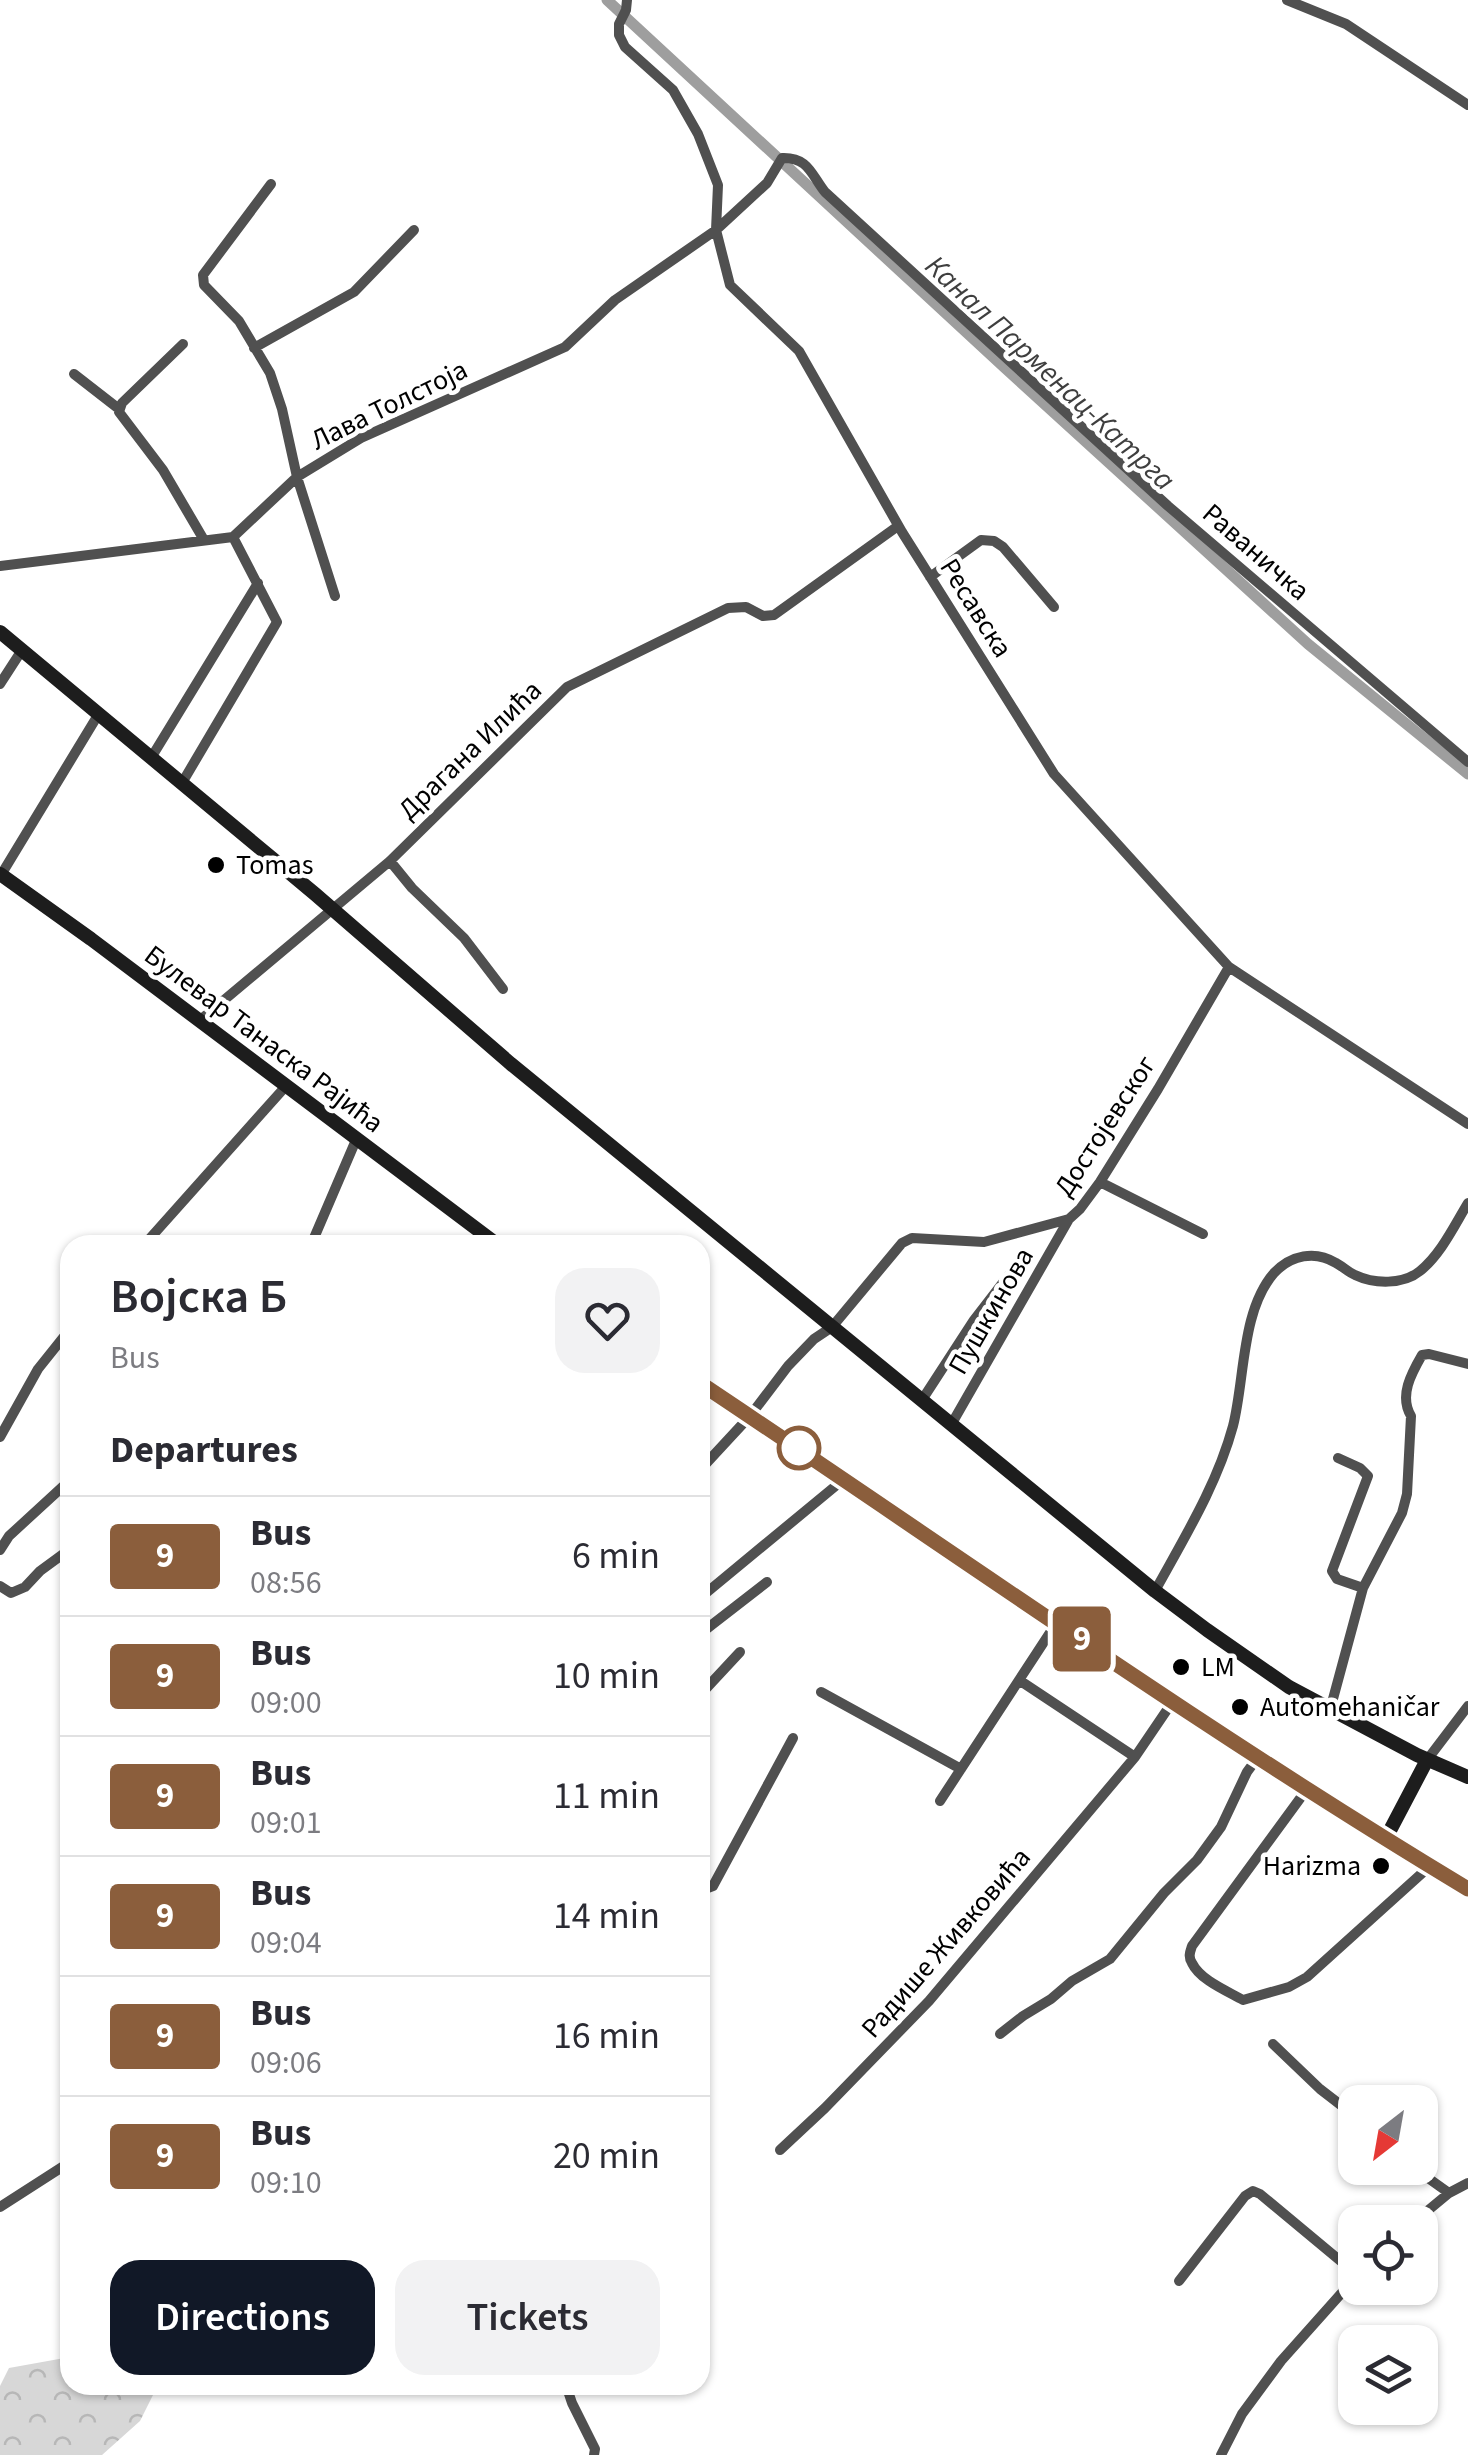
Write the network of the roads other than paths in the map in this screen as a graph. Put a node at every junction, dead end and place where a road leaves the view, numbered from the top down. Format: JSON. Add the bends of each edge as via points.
{"nodes":[{"id":1,"x":1287,"y":0,"type":"edge"},
{"id":2,"x":626,"y":5,"type":"edge"},
{"id":3,"x":1468,"y":105,"type":"edge"},
{"id":4,"x":271,"y":184,"type":"dead end"},
{"id":5,"x":414,"y":230,"type":"dead end"},
{"id":6,"x":716,"y":230,"type":"junction"},
{"id":7,"x":184,"y":344,"type":"dead end"},
{"id":8,"x":254,"y":348,"type":"junction"},
{"id":9,"x":74,"y":374,"type":"dead end"},
{"id":10,"x":120,"y":409,"type":"junction"},
{"id":11,"x":297,"y":477,"type":"junction"},
{"id":12,"x":898,"y":526,"type":"junction"},
{"id":13,"x":233,"y":537,"type":"junction"},
{"id":14,"x":204,"y":540,"type":"junction"},
{"id":15,"x":0,"y":566,"type":"edge"},
{"id":16,"x":930,"y":577,"type":"junction"},
{"id":17,"x":258,"y":583,"type":"junction"},
{"id":18,"x":335,"y":596,"type":"dead end"},
{"id":19,"x":1054,"y":607,"type":"dead end"},
{"id":20,"x":0,"y":632,"type":"edge"},
{"id":21,"x":22,"y":650,"type":"junction"},
{"id":22,"x":0,"y":684,"type":"edge"},
{"id":23,"x":98,"y":715,"type":"junction"},
{"id":24,"x":151,"y":758,"type":"junction"},
{"id":25,"x":1468,"y":762,"type":"edge"},
{"id":26,"x":182,"y":783,"type":"junction"},
{"id":27,"x":390,"y":860,"type":"junction"},
{"id":28,"x":1,"y":874,"type":"edge"},
{"id":29,"x":333,"y":910,"type":"junction"},
{"id":30,"x":1229,"y":968,"type":"junction"},
{"id":31,"x":503,"y":990,"type":"dead end"},
{"id":32,"x":199,"y":1021,"type":"junction"},
{"id":33,"x":286,"y":1086,"type":"junction"},
{"id":34,"x":1468,"y":1124,"type":"edge"},
{"id":35,"x":356,"y":1140,"type":"junction"},
{"id":36,"x":1100,"y":1182,"type":"junction"},
{"id":37,"x":1468,"y":1203,"type":"edge"},
{"id":38,"x":1069,"y":1219,"type":"junction"},
{"id":39,"x":1203,"y":1234,"type":"dead end"},
{"id":40,"x":153,"y":1235,"type":"edge"},
{"id":41,"x":315,"y":1235,"type":"edge"},
{"id":42,"x":484,"y":1235,"type":"edge"},
{"id":43,"x":1015,"y":1267,"type":"dead end"},
{"id":44,"x":832,"y":1327,"type":"junction"},
{"id":45,"x":60,"y":1342,"type":"edge"},
{"id":46,"x":1468,"y":1364,"type":"edge"},
{"id":47,"x":710,"y":1389,"type":"edge"},
{"id":48,"x":922,"y":1400,"type":"junction"},
{"id":49,"x":750,"y":1416,"type":"junction"},
{"id":50,"x":951,"y":1425,"type":"junction"},
{"id":51,"x":0,"y":1436,"type":"edge"},
{"id":52,"x":1338,"y":1458,"type":"dead end"},
{"id":53,"x":710,"y":1459,"type":"edge"},
{"id":54,"x":844,"y":1479,"type":"junction"},
{"id":55,"x":60,"y":1489,"type":"edge"},
{"id":56,"x":0,"y":1550,"type":"edge"},
{"id":57,"x":60,"y":1556,"type":"edge"},
{"id":58,"x":767,"y":1582,"type":"dead end"},
{"id":59,"x":0,"y":1586,"type":"edge"},
{"id":60,"x":1363,"y":1588,"type":"junction"},
{"id":61,"x":710,"y":1590,"type":"edge"},
{"id":62,"x":1155,"y":1592,"type":"junction"},
{"id":63,"x":1057,"y":1622,"type":"junction"},
{"id":64,"x":710,"y":1626,"type":"edge"},
{"id":65,"x":740,"y":1652,"type":"dead end"},
{"id":66,"x":1019,"y":1680,"type":"junction"},
{"id":67,"x":710,"y":1684,"type":"edge"},
{"id":68,"x":821,"y":1692,"type":"dead end"},
{"id":69,"x":1173,"y":1701,"type":"junction"},
{"id":70,"x":1468,"y":1706,"type":"edge"},
{"id":71,"x":1330,"y":1710,"type":"junction"},
{"id":72,"x":792,"y":1738,"type":"dead end"},
{"id":73,"x":1258,"y":1756,"type":"junction"},
{"id":74,"x":1135,"y":1757,"type":"junction"},
{"id":75,"x":1427,"y":1760,"type":"junction"},
{"id":76,"x":961,"y":1770,"type":"junction"},
{"id":77,"x":1468,"y":1777,"type":"edge"},
{"id":78,"x":1307,"y":1789,"type":"junction"},
{"id":79,"x":940,"y":1801,"type":"dead end"},
{"id":80,"x":1386,"y":1838,"type":"junction"},
{"id":81,"x":1430,"y":1866,"type":"junction"},
{"id":82,"x":710,"y":1887,"type":"edge"},
{"id":83,"x":1468,"y":1889,"type":"edge"},
{"id":84,"x":1000,"y":2034,"type":"dead end"},
{"id":85,"x":1273,"y":2044,"type":"dead end"},
{"id":86,"x":1338,"y":2103,"type":"edge"},
{"id":87,"x":780,"y":2150,"type":"dead end"},
{"id":88,"x":60,"y":2168,"type":"edge"},
{"id":89,"x":1468,"y":2184,"type":"edge"},
{"id":90,"x":1438,"y":2185,"type":"edge"},
{"id":91,"x":1449,"y":2193,"type":"junction"},
{"id":92,"x":1435,"y":2205,"type":"edge"},
{"id":93,"x":0,"y":2207,"type":"edge"},
{"id":94,"x":1338,"y":2261,"type":"edge"},
{"id":95,"x":1179,"y":2281,"type":"dead end"},
{"id":96,"x":1338,"y":2296,"type":"edge"},
{"id":97,"x":569,"y":2395,"type":"edge"},
{"id":98,"x":594,"y":2455,"type":"edge"},
{"id":99,"x":1221,"y":2455,"type":"edge"}],
"edges":[{"from":1,"to":3,"type":"street","via":[[1346,24]]},
{"from":2,"to":6,"type":"street","name":"Ресавска","via":[[619,24],[625,47],[673,90],[698,134],[718,185]]},
{"from":4,"to":8,"type":"street","via":[[203,275]]},
{"from":5,"to":8,"type":"street","via":[[354,292]]},
{"from":6,"to":11,"type":"street","name":"Лава Толстоја","via":[[615,300],[566,347],[361,438]]},
{"from":6,"to":12,"type":"street","name":"Ресавска","via":[[730,285],[799,351]]},
{"from":6,"to":25,"type":"street","name":"Раваничка","via":[[768,182],[782,159],[805,163],[825,192],[1168,506]]},
{"from":7,"to":10,"type":"street"},
{"from":8,"to":11,"type":"street","via":[[282,408]]},
{"from":9,"to":10,"type":"street"},
{"from":10,"to":14,"type":"street"},
{"from":11,"to":13,"type":"street","name":"Лава Толстоја"},
{"from":11,"to":18,"type":"street"},
{"from":12,"to":16,"type":"street","name":"Ресавска"},
{"from":12,"to":27,"type":"street","name":"Драгана Илића","via":[[774,615],[728,608],[567,687]]},
{"from":13,"to":14,"type":"street"},
{"from":13,"to":17,"type":"street"},
{"from":14,"to":15,"type":"street"},
{"from":16,"to":19,"type":"street","via":[[981,540],[994,540]]},
{"from":16,"to":30,"type":"street","name":"Ресавска","via":[[1054,774]]},
{"from":17,"to":24,"type":"street"},
{"from":17,"to":26,"type":"street","via":[[277,622]]},
{"from":20,"to":21,"type":"street"},
{"from":21,"to":22,"type":"street"},
{"from":21,"to":23,"type":"street"},
{"from":23,"to":24,"type":"street"},
{"from":23,"to":28,"type":"street"},
{"from":24,"to":26,"type":"street"},
{"from":26,"to":29,"type":"street"},
{"from":27,"to":29,"type":"street","name":"Драгана Илића"},
{"from":27,"to":31,"type":"street"},
{"from":28,"to":32,"type":"street","name":"Булевар Танаска Рајића"},
{"from":29,"to":32,"type":"street"},
{"from":29,"to":44,"type":"street"},
{"from":30,"to":34,"type":"street","name":"Ресавска"},
{"from":30,"to":36,"type":"street","name":"Достојевског"},
{"from":32,"to":33,"type":"street","name":"Булевар Танаска Рајића"},
{"from":33,"to":35,"type":"street","name":"Булевар Танаска Рајића"},
{"from":33,"to":40,"type":"street"},
{"from":35,"to":41,"type":"street"},
{"from":35,"to":42,"type":"street","name":"Булевар Танаска Рајића"},
{"from":36,"to":38,"type":"street","name":"Достојевског"},
{"from":36,"to":39,"type":"street"},
{"from":37,"to":62,"type":"street","via":[[1434,1257],[1407,1279],[1356,1276],[1306,1254],[1274,1274],[1257,1302],[1232,1426],[1204,1502]]},
{"from":38,"to":44,"type":"street","name":"Достојевског","via":[[984,1242],[912,1238]]},
{"from":38,"to":50,"type":"street","name":"Пушкинова"},
{"from":43,"to":48,"type":"street"},
{"from":44,"to":48,"type":"street"},
{"from":44,"to":49,"type":"street","name":"Достојевског","via":[[788,1366]]},
{"from":45,"to":51,"type":"street"},
{"from":46,"to":60,"type":"street","via":[[1430,1354],[1413,1370],[1405,1393],[1411,1416],[1407,1494]]},
{"from":47,"to":49,"type":"street"},
{"from":48,"to":50,"type":"street"},
{"from":49,"to":53,"type":"street","name":"Достојевског"},
{"from":49,"to":54,"type":"street"},
{"from":50,"to":62,"type":"street"},
{"from":52,"to":60,"type":"street","via":[[1368,1476],[1332,1571]]},
{"from":54,"to":61,"type":"street"},
{"from":54,"to":63,"type":"street"},
{"from":55,"to":56,"type":"street"},
{"from":57,"to":59,"type":"street","via":[[18,1592]]},
{"from":58,"to":64,"type":"street"},
{"from":60,"to":71,"type":"street"},
{"from":62,"to":71,"type":"street"},
{"from":63,"to":66,"type":"street"},
{"from":63,"to":69,"type":"street"},
{"from":65,"to":67,"type":"street"},
{"from":66,"to":74,"type":"street"},
{"from":66,"to":76,"type":"street"},
{"from":68,"to":76,"type":"street"},
{"from":69,"to":73,"type":"street"},
{"from":69,"to":74,"type":"street","name":"Радише Живковића"},
{"from":70,"to":75,"type":"street"},
{"from":71,"to":75,"type":"street"},
{"from":72,"to":82,"type":"street"},
{"from":73,"to":78,"type":"street"},
{"from":73,"to":84,"type":"street","via":[[1197,1860],[1110,1959]]},
{"from":74,"to":87,"type":"street","name":"Радише Живковића","via":[[930,2001]]},
{"from":75,"to":77,"type":"street"},
{"from":75,"to":80,"type":"street"},
{"from":76,"to":79,"type":"street"},
{"from":78,"to":80,"type":"street"},
{"from":78,"to":81,"type":"street","via":[[1192,1946],[1192,1965],[1209,1980],[1243,2000],[1289,1987]]},
{"from":80,"to":81,"type":"street"},
{"from":81,"to":83,"type":"street"},
{"from":85,"to":86,"type":"street"},
{"from":88,"to":93,"type":"street"},
{"from":89,"to":91,"type":"street"},
{"from":90,"to":91,"type":"street"},
{"from":91,"to":92,"type":"street"},
{"from":94,"to":95,"type":"street","via":[[1253,2191]]},
{"from":96,"to":99,"type":"street","via":[[1242,2414]]},
{"from":97,"to":98,"type":"street"}]}
